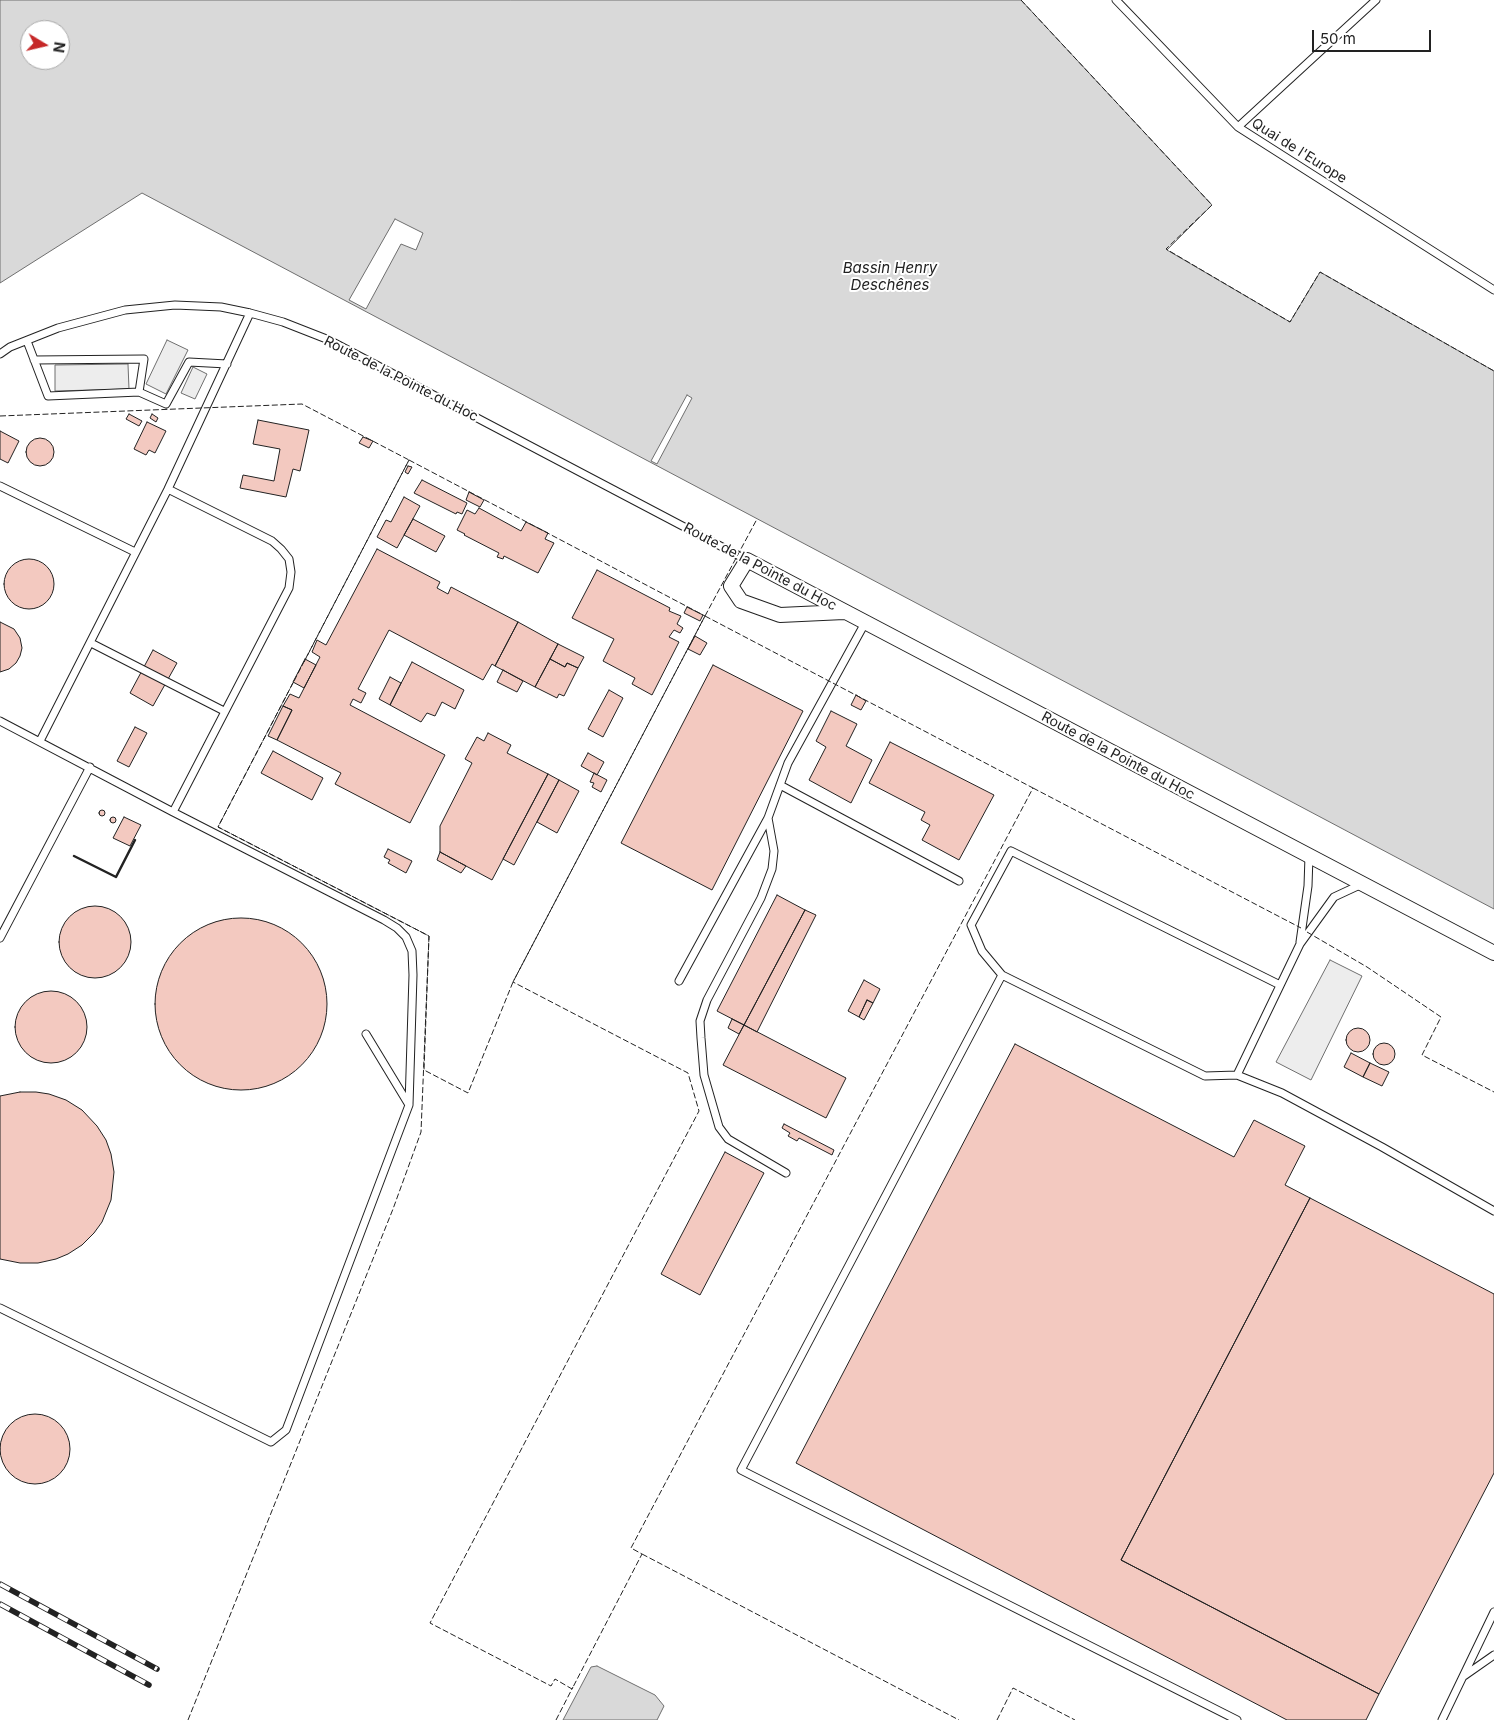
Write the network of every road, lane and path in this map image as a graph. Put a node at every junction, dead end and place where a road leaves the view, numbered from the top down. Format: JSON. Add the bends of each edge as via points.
{"nodes":[{"id":1,"x":1116,"y":0,"type":"edge"},
{"id":2,"x":1376,"y":0,"type":"edge"},
{"id":3,"x":1238,"y":127,"type":"junction"},
{"id":4,"x":1494,"y":290,"type":"edge"},
{"id":5,"x":250,"y":313,"type":"junction"},
{"id":6,"x":27,"y":341,"type":"junction"},
{"id":7,"x":0,"y":354,"type":"edge"},
{"id":8,"x":34,"y":360,"type":"junction"},
{"id":9,"x":227,"y":364,"type":"junction"},
{"id":10,"x":139,"y":392,"type":"junction"},
{"id":11,"x":0,"y":486,"type":"edge"},
{"id":12,"x":168,"y":489,"type":"junction"},
{"id":13,"x":135,"y":552,"type":"junction"},
{"id":14,"x":747,"y":560,"type":"junction"},
{"id":15,"x":844,"y":612,"type":"junction"},
{"id":16,"x":865,"y":623,"type":"junction"},
{"id":17,"x":91,"y":643,"type":"junction"},
{"id":18,"x":224,"y":711,"type":"junction"},
{"id":19,"x":0,"y":721,"type":"edge"},
{"id":20,"x":40,"y":742,"type":"junction"},
{"id":21,"x":90,"y":767,"type":"junction"},
{"id":22,"x":780,"y":785,"type":"junction"},
{"id":23,"x":173,"y":812,"type":"junction"},
{"id":24,"x":768,"y":818,"type":"junction"},
{"id":25,"x":1309,"y":856,"type":"junction"},
{"id":26,"x":959,"y":881,"type":"dead end"},
{"id":27,"x":1363,"y":884,"type":"junction"},
{"id":28,"x":0,"y":938,"type":"edge"},
{"id":29,"x":1300,"y":944,"type":"junction"},
{"id":30,"x":1494,"y":953,"type":"edge"},
{"id":31,"x":1002,"y":974,"type":"junction"},
{"id":32,"x":679,"y":981,"type":"dead end"},
{"id":33,"x":1280,"y":985,"type":"junction"},
{"id":34,"x":366,"y":1034,"type":"dead end"},
{"id":35,"x":1237,"y":1075,"type":"junction"},
{"id":36,"x":409,"y":1105,"type":"junction"},
{"id":37,"x":786,"y":1173,"type":"dead end"},
{"id":38,"x":1494,"y":1211,"type":"edge"},
{"id":39,"x":0,"y":1308,"type":"edge"},
{"id":40,"x":1494,"y":1612,"type":"edge"},
{"id":41,"x":1494,"y":1655,"type":"edge"},
{"id":42,"x":1462,"y":1678,"type":"junction"},
{"id":43,"x":1237,"y":1720,"type":"edge"},
{"id":44,"x":1442,"y":1720,"type":"edge"}],
"edges":[{"from":1,"to":3,"type":"lane","name":"Quai de l'Europe"},
{"from":2,"to":3,"type":"lane"},
{"from":3,"to":4,"type":"lane","name":"Quai de l'Europe"},
{"from":5,"to":6,"type":"lane","name":"Route de la Pointe du Hoc","via":[[221,307],[175,305],[124,310],[58,328]]},
{"from":5,"to":9,"type":"lane"},
{"from":5,"to":14,"type":"lane","name":"Route de la Pointe du Hoc","via":[[329,340]]},
{"from":6,"to":7,"type":"lane","name":"Route de la Pointe du Hoc"},
{"from":6,"to":8,"type":"lane"},
{"from":8,"to":10,"type":"lane","via":[[48,396]]},
{"from":8,"to":10,"type":"lane","via":[[144,359]]},
{"from":9,"to":10,"type":"lane","via":[[189,362],[166,404]]},
{"from":9,"to":12,"type":"lane"},
{"from":11,"to":13,"type":"lane"},
{"from":12,"to":13,"type":"lane"},
{"from":12,"to":18,"type":"lane","via":[[272,541],[289,559],[289,588]]},
{"from":13,"to":17,"type":"lane"},
{"from":14,"to":15,"type":"street","name":"Route de la Pointe du Hoc"},
{"from":14,"to":15,"type":"street","via":[[732,586],[741,601],[780,615]]},
{"from":15,"to":16,"type":"street","name":"Route de la Pointe du Hoc"},
{"from":16,"to":22,"type":"lane","via":[[788,763]]},
{"from":16,"to":25,"type":"street","name":"Route de la Pointe du Hoc"},
{"from":17,"to":18,"type":"lane"},
{"from":17,"to":20,"type":"lane"},
{"from":18,"to":23,"type":"lane"},
{"from":19,"to":20,"type":"lane"},
{"from":20,"to":21,"type":"lane"},
{"from":21,"to":23,"type":"lane"},
{"from":21,"to":28,"type":"lane"},
{"from":22,"to":24,"type":"lane"},
{"from":22,"to":26,"type":"lane"},
{"from":23,"to":36,"type":"lane","via":[[384,920],[406,937],[412,952],[413,975]]},
{"from":24,"to":32,"type":"lane"},
{"from":24,"to":37,"type":"lane","via":[[774,851],[772,869],[761,898],[707,1000],[700,1021],[704,1075],[719,1128],[728,1139]]},
{"from":25,"to":27,"type":"street","name":"Route de la Pointe du Hoc"},
{"from":25,"to":29,"type":"lane"},
{"from":27,"to":29,"type":"lane","via":[[1334,897]]},
{"from":27,"to":30,"type":"street","name":"Route de la Pointe du Hoc"},
{"from":29,"to":33,"type":"lane"},
{"from":31,"to":33,"type":"lane","via":[[982,951],[971,924],[1011,851]]},
{"from":31,"to":35,"type":"lane","via":[[1205,1076]]},
{"from":31,"to":43,"type":"lane","via":[[741,1470]]},
{"from":33,"to":35,"type":"lane"},
{"from":34,"to":36,"type":"lane"},
{"from":35,"to":38,"type":"lane","via":[[1282,1093]]},
{"from":36,"to":39,"type":"lane","via":[[286,1430],[271,1442]]},
{"from":40,"to":42,"type":"lane"},
{"from":41,"to":42,"type":"lane"},
{"from":42,"to":44,"type":"lane"}]}
